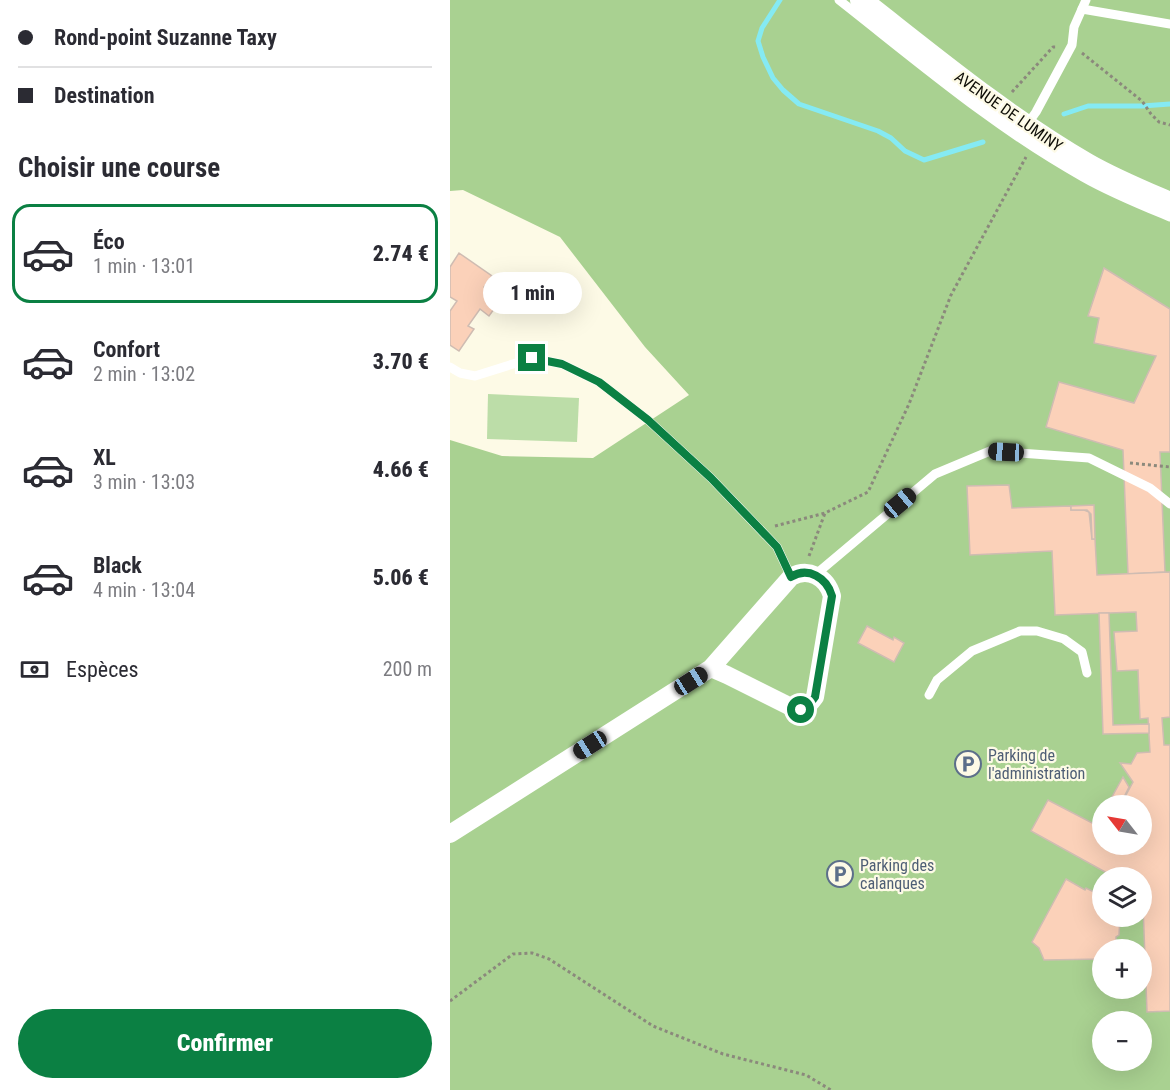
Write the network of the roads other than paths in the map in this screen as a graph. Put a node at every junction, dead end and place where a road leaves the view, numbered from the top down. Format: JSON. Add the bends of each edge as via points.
{"nodes":[{"id":1,"x":839,"y":0,"type":"edge"},
{"id":2,"x":861,"y":0,"type":"edge"},
{"id":3,"x":1084,"y":5,"type":"edge"},
{"id":4,"x":1170,"y":24,"type":"edge"},
{"id":5,"x":1029,"y":136,"type":"junction"},
{"id":6,"x":1170,"y":203,"type":"edge"},
{"id":7,"x":1170,"y":217,"type":"edge"},
{"id":8,"x":450,"y":367,"type":"edge"},
{"id":9,"x":1170,"y":504,"type":"edge"},
{"id":10,"x":804,"y":574,"type":"junction"},
{"id":11,"x":711,"y":668,"type":"junction"},
{"id":12,"x":1087,"y":673,"type":"dead end"},
{"id":13,"x":929,"y":695,"type":"dead end"},
{"id":14,"x":450,"y":834,"type":"edge"}],
"edges":[{"from":1,"to":5,"type":"lane","via":[[992,119]]},
{"from":2,"to":5,"type":"street","name":"AVENUE DE LUMINY"},
{"from":3,"to":4,"type":"lane"},
{"from":3,"to":5,"type":"lane","via":[[1074,27],[1072,45],[1036,112]]},
{"from":5,"to":6,"type":"street","name":"AVENUE DE LUMINY"},
{"from":5,"to":7,"type":"lane","via":[[1084,178]]},
{"from":8,"to":10,"type":"lane","via":[[474,376],[532,358],[562,364],[599,382],[711,478]]},
{"from":9,"to":10,"type":"lane","via":[[1150,488],[1089,458],[990,451],[935,474]]},
{"from":10,"to":11,"type":"street"},
{"from":10,"to":11,"type":"street","via":[[830,588],[832,596],[815,697],[807,708],[791,707]]},
{"from":11,"to":14,"type":"street"},
{"from":12,"to":13,"type":"lane","via":[[1082,652],[1064,639],[1037,631],[1020,631],[972,651],[938,680]]}]}
